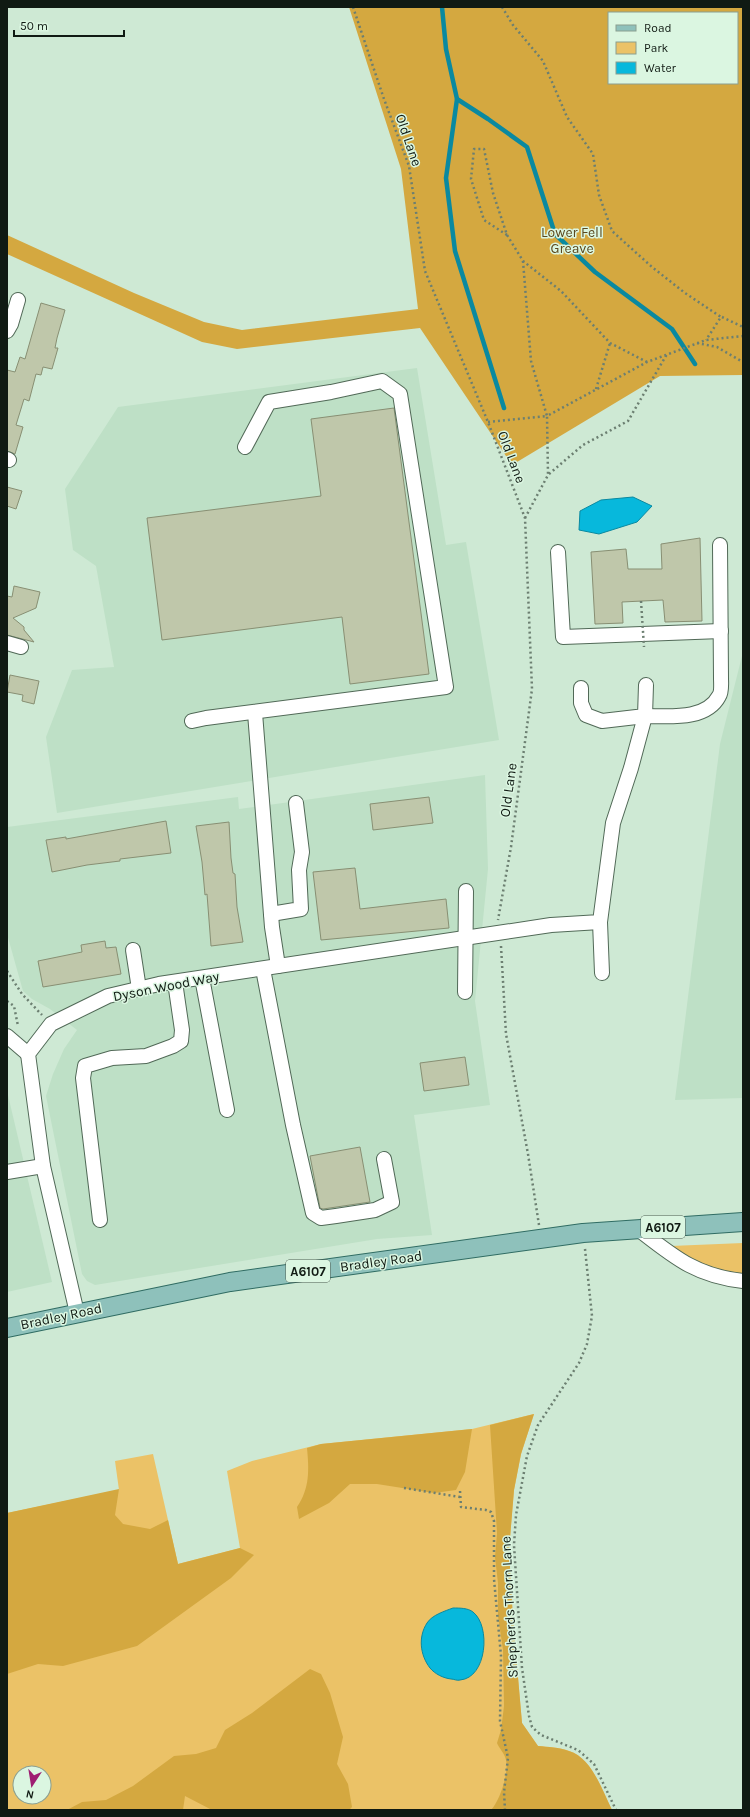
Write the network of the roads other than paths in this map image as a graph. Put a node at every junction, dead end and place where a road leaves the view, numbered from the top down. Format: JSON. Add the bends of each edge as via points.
{"nodes":[{"id":1,"x":18,"y":300,"type":"dead end"},
{"id":2,"x":7,"y":331,"type":"edge"},
{"id":3,"x":245,"y":447,"type":"dead end"},
{"id":4,"x":720,"y":545,"type":"dead end"},
{"id":5,"x":558,"y":552,"type":"dead end"},
{"id":6,"x":721,"y":631,"type":"junction"},
{"id":7,"x":7,"y":644,"type":"edge"},
{"id":8,"x":21,"y":647,"type":"dead end"},
{"id":9,"x":646,"y":685,"type":"dead end"},
{"id":10,"x":581,"y":688,"type":"dead end"},
{"id":11,"x":255,"y":713,"type":"junction"},
{"id":12,"x":645,"y":716,"type":"junction"},
{"id":13,"x":192,"y":721,"type":"dead end"},
{"id":14,"x":296,"y":803,"type":"dead end"},
{"id":15,"x":466,"y":891,"type":"dead end"},
{"id":16,"x":270,"y":914,"type":"junction"},
{"id":17,"x":600,"y":922,"type":"junction"},
{"id":18,"x":465,"y":938,"type":"junction"},
{"id":19,"x":133,"y":950,"type":"dead end"},
{"id":20,"x":278,"y":966,"type":"junction"},
{"id":21,"x":263,"y":969,"type":"junction"},
{"id":22,"x":602,"y":973,"type":"dead end"},
{"id":23,"x":202,"y":978,"type":"junction"},
{"id":24,"x":175,"y":982,"type":"junction"},
{"id":25,"x":139,"y":989,"type":"junction"},
{"id":26,"x":465,"y":992,"type":"dead end"},
{"id":27,"x":7,"y":1036,"type":"edge"},
{"id":28,"x":25,"y":1051,"type":"junction"},
{"id":29,"x":227,"y":1110,"type":"dead end"},
{"id":30,"x":384,"y":1159,"type":"dead end"},
{"id":31,"x":43,"y":1166,"type":"junction"},
{"id":32,"x":7,"y":1172,"type":"edge"},
{"id":33,"x":100,"y":1220,"type":"dead end"},
{"id":34,"x":743,"y":1222,"type":"edge"},
{"id":35,"x":638,"y":1229,"type":"junction"},
{"id":36,"x":743,"y":1281,"type":"edge"},
{"id":37,"x":77,"y":1312,"type":"junction"},
{"id":38,"x":7,"y":1328,"type":"edge"}],
"edges":[{"from":1,"to":2,"type":"street"},
{"from":3,"to":11,"type":"street","via":[[269,402],[382,381],[400,394],[446,687]]},
{"from":4,"to":6,"type":"street","via":[[725,562]]},
{"from":5,"to":6,"type":"street","via":[[563,637]]},
{"from":6,"to":12,"type":"street","via":[[720,696],[706,711],[679,716]]},
{"from":7,"to":8,"type":"street"},
{"from":9,"to":12,"type":"street"},
{"from":10,"to":12,"type":"street","via":[[581,703],[586,715],[602,722]]},
{"from":11,"to":13,"type":"street"},
{"from":11,"to":16,"type":"street"},
{"from":12,"to":17,"type":"street","via":[[613,823]]},
{"from":14,"to":16,"type":"street","via":[[302,852],[299,870],[301,909]]},
{"from":15,"to":18,"type":"street"},
{"from":16,"to":20,"type":"street"},
{"from":17,"to":18,"type":"street","name":"Dyson Wood Way","via":[[551,925]]},
{"from":17,"to":22,"type":"street"},
{"from":18,"to":20,"type":"street","name":"Dyson Wood Way"},
{"from":18,"to":26,"type":"street"},
{"from":19,"to":25,"type":"street"},
{"from":20,"to":21,"type":"street","name":"Dyson Wood Way"},
{"from":21,"to":23,"type":"street","name":"Dyson Wood Way"},
{"from":21,"to":30,"type":"street","via":[[313,1214],[321,1218],[375,1210],[392,1202]]},
{"from":23,"to":24,"type":"street","name":"Dyson Wood Way"},
{"from":23,"to":29,"type":"street"},
{"from":24,"to":25,"type":"street","name":"Dyson Wood Way"},
{"from":24,"to":33,"type":"street","via":[[182,1030],[181,1041],[146,1056],[112,1058],[85,1066],[83,1078]]},
{"from":25,"to":28,"type":"street","name":"Dyson Wood Way","via":[[108,996],[51,1024]]},
{"from":27,"to":28,"type":"street"},
{"from":28,"to":31,"type":"street"},
{"from":31,"to":32,"type":"street"},
{"from":31,"to":37,"type":"street"},
{"from":34,"to":35,"type":"main road","name":"Bradley Road","number":"A6107"},
{"from":35,"to":36,"type":"street","via":[[677,1260],[707,1274]]},
{"from":35,"to":37,"type":"main road","name":"Bradley Road","number":"A6107","via":[[583,1233],[230,1282]]},
{"from":37,"to":38,"type":"main road","name":"Bradley Road","number":"A6107"}]}
